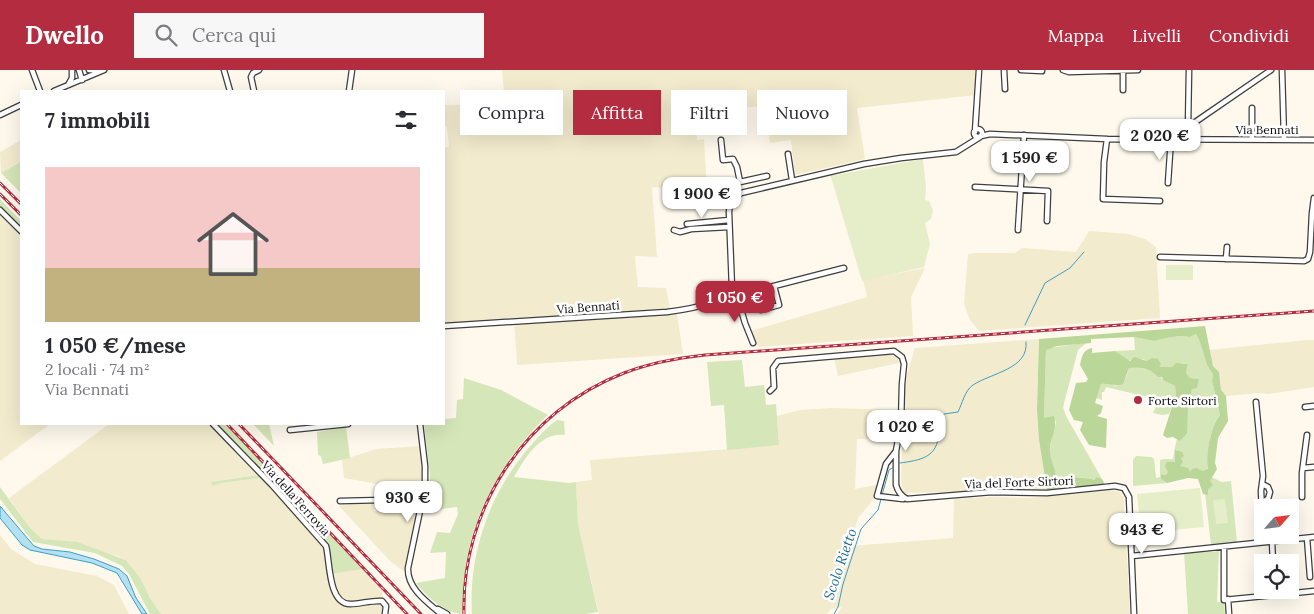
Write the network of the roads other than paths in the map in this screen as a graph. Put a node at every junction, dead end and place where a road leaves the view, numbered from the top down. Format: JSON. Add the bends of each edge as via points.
{"nodes":[{"id":1,"x":32,"y":70,"type":"edge"},
{"id":2,"x":73,"y":70,"type":"edge"},
{"id":3,"x":79,"y":70,"type":"edge"},
{"id":4,"x":89,"y":70,"type":"edge"},
{"id":5,"x":104,"y":70,"type":"edge"},
{"id":6,"x":224,"y":70,"type":"edge"},
{"id":7,"x":260,"y":70,"type":"edge"},
{"id":8,"x":352,"y":70,"type":"edge"},
{"id":9,"x":979,"y":70,"type":"edge"},
{"id":10,"x":1004,"y":70,"type":"edge"},
{"id":11,"x":1021,"y":70,"type":"edge"},
{"id":12,"x":1063,"y":70,"type":"edge"},
{"id":13,"x":1123,"y":70,"type":"edge"},
{"id":14,"x":1138,"y":70,"type":"edge"},
{"id":15,"x":1188,"y":70,"type":"edge"},
{"id":16,"x":1270,"y":70,"type":"edge"},
{"id":17,"x":1282,"y":70,"type":"edge"},
{"id":18,"x":1042,"y":71,"type":"edge"},
{"id":19,"x":82,"y":80,"type":"junction"},
{"id":20,"x":67,"y":86,"type":"junction"},
{"id":21,"x":1005,"y":89,"type":"dead end"},
{"id":22,"x":40,"y":90,"type":"edge"},
{"id":23,"x":57,"y":90,"type":"edge"},
{"id":24,"x":230,"y":90,"type":"edge"},
{"id":25,"x":254,"y":90,"type":"edge"},
{"id":26,"x":349,"y":90,"type":"edge"},
{"id":27,"x":1122,"y":90,"type":"dead end"},
{"id":28,"x":20,"y":105,"type":"edge"},
{"id":29,"x":1252,"y":108,"type":"dead end"},
{"id":30,"x":0,"y":115,"type":"edge"},
{"id":31,"x":1188,"y":127,"type":"junction"},
{"id":32,"x":978,"y":135,"type":"junction"},
{"id":33,"x":1024,"y":135,"type":"junction"},
{"id":34,"x":1252,"y":138,"type":"junction"},
{"id":35,"x":1284,"y":138,"type":"junction"},
{"id":36,"x":1107,"y":139,"type":"junction"},
{"id":37,"x":1172,"y":139,"type":"junction"},
{"id":38,"x":721,"y":140,"type":"dead end"},
{"id":39,"x":1314,"y":140,"type":"edge"},
{"id":40,"x":788,"y":154,"type":"dead end"},
{"id":41,"x":1023,"y":156,"type":"junction"},
{"id":42,"x":1049,"y":157,"type":"dead end"},
{"id":43,"x":792,"y":180,"type":"junction"},
{"id":44,"x":740,"y":182,"type":"junction"},
{"id":45,"x":1168,"y":183,"type":"dead end"},
{"id":46,"x":769,"y":185,"type":"junction"},
{"id":47,"x":975,"y":187,"type":"dead end"},
{"id":48,"x":1020,"y":189,"type":"junction"},
{"id":49,"x":741,"y":193,"type":"junction"},
{"id":50,"x":1314,"y":198,"type":"edge"},
{"id":51,"x":1160,"y":201,"type":"dead end"},
{"id":52,"x":0,"y":210,"type":"edge"},
{"id":53,"x":729,"y":220,"type":"junction"},
{"id":54,"x":1047,"y":221,"type":"dead end"},
{"id":55,"x":687,"y":224,"type":"dead end"},
{"id":56,"x":729,"y":227,"type":"junction"},
{"id":57,"x":674,"y":230,"type":"dead end"},
{"id":58,"x":1018,"y":230,"type":"dead end"},
{"id":59,"x":20,"y":231,"type":"edge"},
{"id":60,"x":1312,"y":234,"type":"edge"},
{"id":61,"x":1227,"y":247,"type":"dead end"},
{"id":62,"x":1160,"y":257,"type":"dead end"},
{"id":63,"x":1226,"y":259,"type":"junction"},
{"id":64,"x":844,"y":268,"type":"dead end"},
{"id":65,"x":774,"y":286,"type":"junction"},
{"id":66,"x":730,"y":292,"type":"junction"},
{"id":67,"x":737,"y":296,"type":"junction"},
{"id":68,"x":761,"y":310,"type":"dead end"},
{"id":69,"x":445,"y":326,"type":"edge"},
{"id":70,"x":753,"y":343,"type":"dead end"},
{"id":71,"x":770,"y":391,"type":"dead end"},
{"id":72,"x":1256,"y":402,"type":"dead end"},
{"id":73,"x":1314,"y":406,"type":"edge"},
{"id":74,"x":1305,"y":407,"type":"dead end"},
{"id":75,"x":214,"y":425,"type":"edge"},
{"id":76,"x":338,"y":425,"type":"edge"},
{"id":77,"x":420,"y":425,"type":"edge"},
{"id":78,"x":290,"y":430,"type":"dead end"},
{"id":79,"x":1306,"y":434,"type":"dead end"},
{"id":80,"x":896,"y":451,"type":"junction"},
{"id":81,"x":1314,"y":467,"type":"edge"},
{"id":82,"x":1303,"y":468,"type":"junction"},
{"id":83,"x":1262,"y":484,"type":"junction"},
{"id":84,"x":1302,"y":497,"type":"dead end"},
{"id":85,"x":424,"y":499,"type":"junction"},
{"id":86,"x":907,"y":499,"type":"junction"},
{"id":87,"x":1262,"y":499,"type":"edge"},
{"id":88,"x":1268,"y":499,"type":"edge"},
{"id":89,"x":340,"y":501,"type":"dead end"},
{"id":90,"x":1307,"y":538,"type":"junction"},
{"id":91,"x":1314,"y":538,"type":"edge"},
{"id":92,"x":1299,"y":539,"type":"edge"},
{"id":93,"x":1254,"y":543,"type":"edge"},
{"id":94,"x":1224,"y":547,"type":"junction"},
{"id":95,"x":1132,"y":556,"type":"junction"},
{"id":96,"x":1310,"y":577,"type":"dead end"},
{"id":97,"x":1314,"y":591,"type":"edge"},
{"id":98,"x":1228,"y":600,"type":"junction"},
{"id":99,"x":430,"y":604,"type":"junction"},
{"id":100,"x":385,"y":614,"type":"edge"},
{"id":101,"x":441,"y":614,"type":"edge"},
{"id":102,"x":447,"y":614,"type":"edge"},
{"id":103,"x":1134,"y":614,"type":"edge"},
{"id":104,"x":1228,"y":614,"type":"edge"}],
"edges":[{"from":1,"to":22,"type":"street"},
{"from":2,"to":19,"type":"street"},
{"from":2,"to":20,"type":"street"},
{"from":3,"to":19,"type":"street"},
{"from":4,"to":5,"type":"street"},
{"from":5,"to":19,"type":"street"},
{"from":6,"to":24,"type":"street"},
{"from":7,"to":25,"type":"street","via":[[253,72],[251,77]]},
{"from":8,"to":26,"type":"street"},
{"from":9,"to":32,"type":"street"},
{"from":10,"to":21,"type":"street"},
{"from":11,"to":18,"type":"street"},
{"from":12,"to":13,"type":"street"},
{"from":13,"to":14,"type":"street"},
{"from":13,"to":27,"type":"street"},
{"from":15,"to":31,"type":"street"},
{"from":16,"to":31,"type":"street"},
{"from":17,"to":35,"type":"street"},
{"from":19,"to":20,"type":"street"},
{"from":20,"to":23,"type":"street"},
{"from":28,"to":30,"type":"street"},
{"from":29,"to":34,"type":"street"},
{"from":31,"to":37,"type":"street"},
{"from":32,"to":33,"type":"street","name":"Via Bennati"},
{"from":32,"to":43,"type":"street","via":[[960,151],[864,164]]},
{"from":33,"to":36,"type":"street","name":"Via Bennati"},
{"from":33,"to":41,"type":"street"},
{"from":34,"to":35,"type":"street","name":"Via Bennati"},
{"from":34,"to":37,"type":"street","name":"Via Bennati"},
{"from":35,"to":39,"type":"street","name":"Via Bennati"},
{"from":36,"to":37,"type":"street","name":"Via Bennati"},
{"from":36,"to":51,"type":"street","via":[[1104,199]]},
{"from":37,"to":45,"type":"street"},
{"from":38,"to":44,"type":"street","via":[[723,160],[733,159]]},
{"from":40,"to":43,"type":"street"},
{"from":41,"to":42,"type":"street"},
{"from":41,"to":48,"type":"street"},
{"from":43,"to":46,"type":"street"},
{"from":44,"to":46,"type":"street","via":[[767,173]]},
{"from":44,"to":49,"type":"street"},
{"from":46,"to":49,"type":"street"},
{"from":47,"to":48,"type":"street"},
{"from":48,"to":54,"type":"street","via":[[1048,191]]},
{"from":48,"to":58,"type":"street"},
{"from":49,"to":53,"type":"street","via":[[730,203]]},
{"from":50,"to":60,"type":"street"},
{"from":52,"to":59,"type":"street"},
{"from":53,"to":55,"type":"street"},
{"from":53,"to":56,"type":"street"},
{"from":56,"to":57,"type":"street"},
{"from":56,"to":66,"type":"street"},
{"from":60,"to":63,"type":"street","via":[[1309,256],[1304,261]]},
{"from":61,"to":63,"type":"street"},
{"from":62,"to":63,"type":"street"},
{"from":64,"to":65,"type":"street"},
{"from":65,"to":67,"type":"street"},
{"from":65,"to":68,"type":"street","via":[[779,305]]},
{"from":66,"to":67,"type":"street"},
{"from":66,"to":69,"type":"street","name":"Via Bennati","via":[[710,302],[674,311]]},
{"from":67,"to":70,"type":"street"},
{"from":71,"to":80,"type":"street","name":"Via del Forte Sirtori","via":[[774,385],[773,368],[778,361],[897,352],[904,364]]},
{"from":72,"to":83,"type":"street"},
{"from":73,"to":74,"type":"street"},
{"from":75,"to":100,"type":"street","name":"Via della Ferrovia","via":[[326,546],[333,588],[338,598],[349,604],[382,601],[386,606]]},
{"from":76,"to":78,"type":"street"},
{"from":77,"to":85,"type":"street","via":[[426,472]]},
{"from":79,"to":82,"type":"street"},
{"from":80,"to":86,"type":"street","name":"Via del Forte Sirtori","via":[[897,491]]},
{"from":80,"to":86,"type":"street","name":"Via del Forte Sirtori","via":[[886,464],[880,496]]},
{"from":81,"to":82,"type":"street"},
{"from":82,"to":84,"type":"street"},
{"from":83,"to":87,"type":"street"},
{"from":83,"to":88,"type":"street","via":[[1270,492]]},
{"from":85,"to":89,"type":"street"},
{"from":85,"to":99,"type":"street","via":[[408,578]]},
{"from":86,"to":95,"type":"street","name":"Via del Forte Sirtori","via":[[992,492],[1047,493],[1120,486],[1129,497]]},
{"from":90,"to":91,"type":"street"},
{"from":90,"to":92,"type":"street"},
{"from":90,"to":96,"type":"street"},
{"from":93,"to":94,"type":"street"},
{"from":94,"to":95,"type":"street"},
{"from":94,"to":98,"type":"street","via":[[1224,600]]},
{"from":95,"to":103,"type":"street","name":"Via del Forte Sirtori"},
{"from":97,"to":98,"type":"street"},
{"from":98,"to":104,"type":"street"},
{"from":99,"to":101,"type":"street"},
{"from":99,"to":102,"type":"street"}]}
